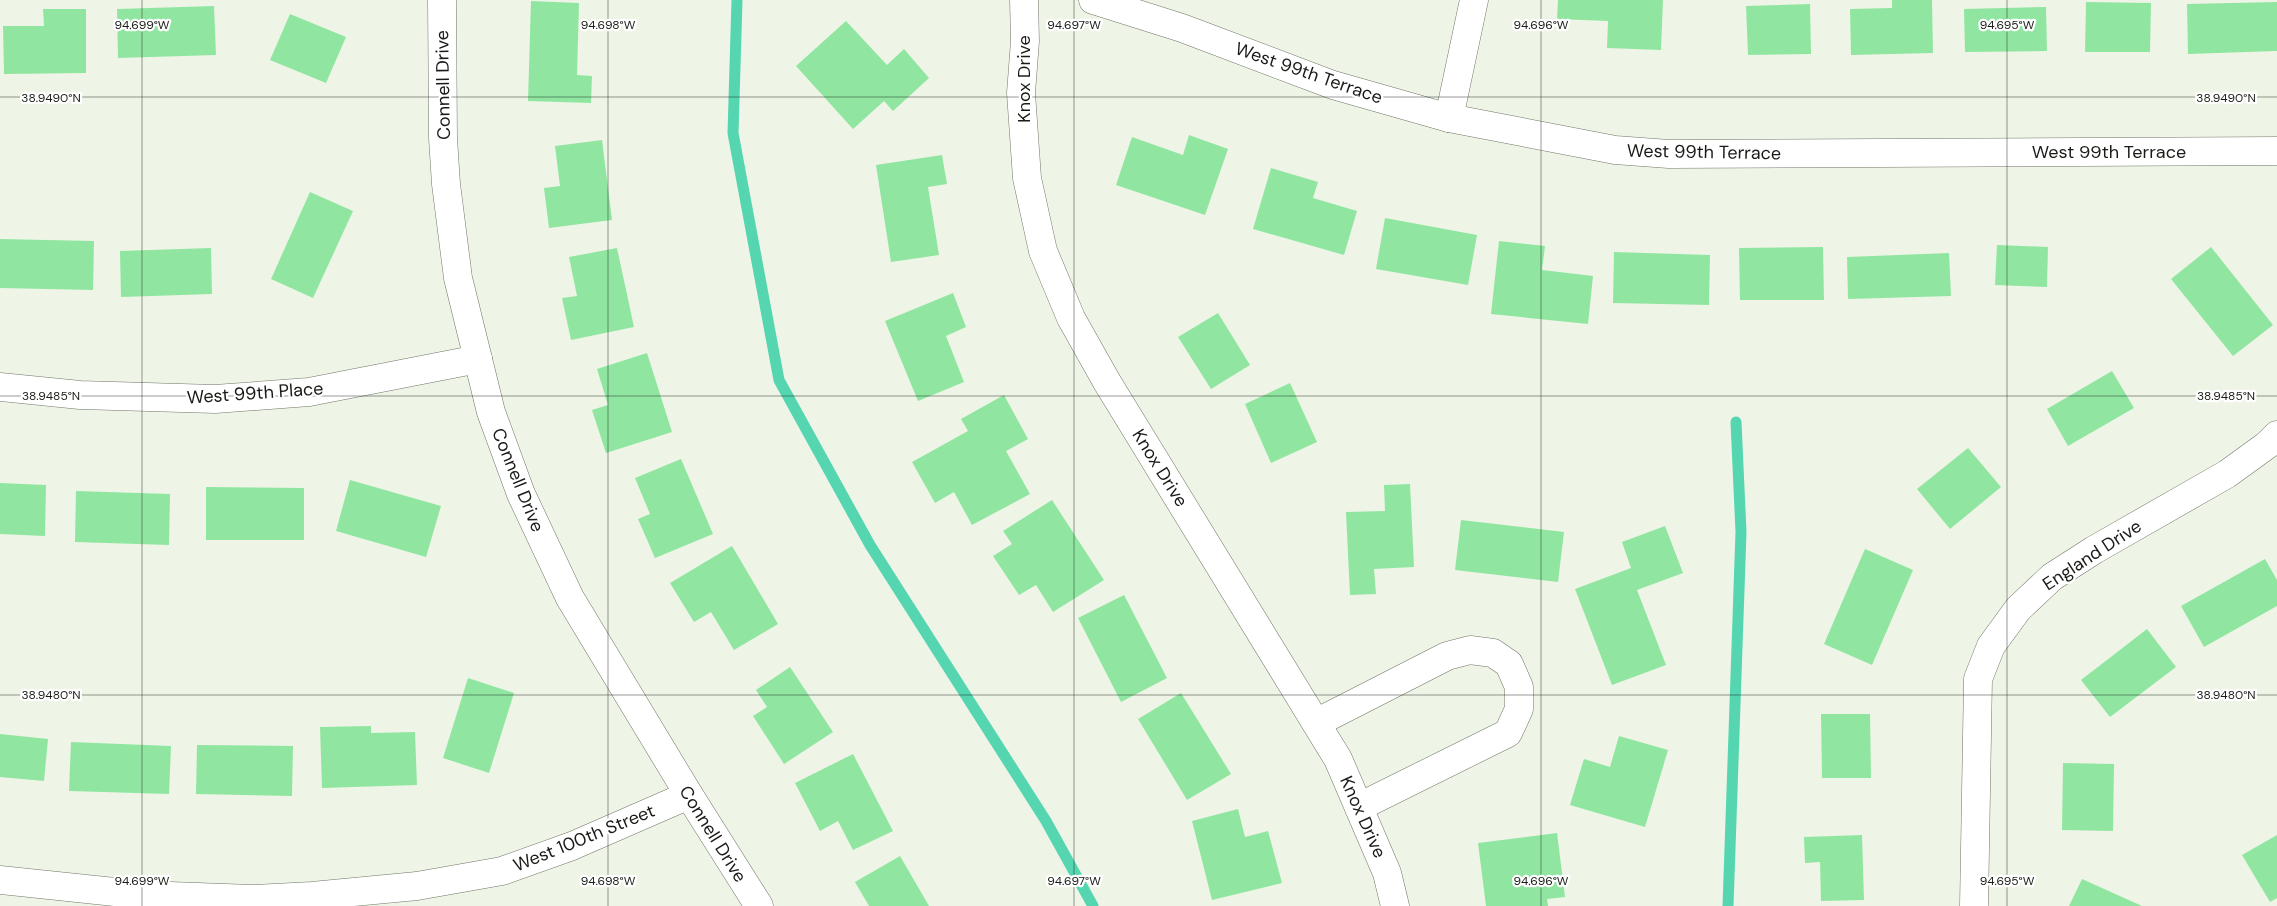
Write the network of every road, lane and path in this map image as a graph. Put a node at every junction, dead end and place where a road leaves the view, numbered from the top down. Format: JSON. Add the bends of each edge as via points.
{"nodes":[{"id":1,"x":442,"y":0,"type":"edge"},
{"id":2,"x":1024,"y":0,"type":"edge"},
{"id":3,"x":1093,"y":0,"type":"edge"},
{"id":4,"x":1474,"y":0,"type":"edge"},
{"id":5,"x":1448,"y":118,"type":"junction"},
{"id":6,"x":2277,"y":151,"type":"edge"},
{"id":7,"x":478,"y":359,"type":"junction"},
{"id":8,"x":0,"y":387,"type":"edge"},
{"id":9,"x":2277,"y":435,"type":"edge"},
{"id":10,"x":1316,"y":723,"type":"junction"},
{"id":11,"x":689,"y":796,"type":"junction"},
{"id":12,"x":1358,"y":807,"type":"junction"},
{"id":13,"x":0,"y":880,"type":"edge"},
{"id":14,"x":759,"y":906,"type":"edge"},
{"id":15,"x":1394,"y":906,"type":"edge"},
{"id":16,"x":1974,"y":906,"type":"edge"}],
"edges":[{"from":1,"to":7,"type":"street","name":"Connell Drive","via":[[446,184],[458,278]]},
{"from":2,"to":10,"type":"street","name":"Knox Drive","via":[[1021,93],[1027,169],[1043,251],[1071,318],[1107,382]]},
{"from":3,"to":5,"type":"street","name":"West 99th Terrace","via":[[1182,28],[1333,85]]},
{"from":4,"to":5,"type":"street"},
{"from":5,"to":6,"type":"street","name":"West 99th Terrace","via":[[1615,150],[1669,154]]},
{"from":7,"to":8,"type":"street","name":"West 99th Place","via":[[310,392],[215,400],[80,395]]},
{"from":7,"to":11,"type":"street","name":"Connell Drive","via":[[491,412],[521,494],[570,598]]},
{"from":9,"to":16,"type":"street","name":"England Drive","via":[[2227,474],[2052,577],[2018,608],[1990,646],[1978,679]]},
{"from":10,"to":12,"type":"street","name":"Knox Drive","via":[[1338,759]]},
{"from":10,"to":12,"type":"street","via":[[1447,656],[1470,650],[1493,653],[1509,664],[1519,687],[1519,710],[1508,733]]},
{"from":11,"to":13,"type":"street","name":"West 100th Street","via":[[572,846],[502,871],[417,886],[252,899],[143,895]]},
{"from":11,"to":14,"type":"street","name":"Connell Drive"},
{"from":12,"to":15,"type":"street","name":"Knox Drive","via":[[1387,873]]}]}
